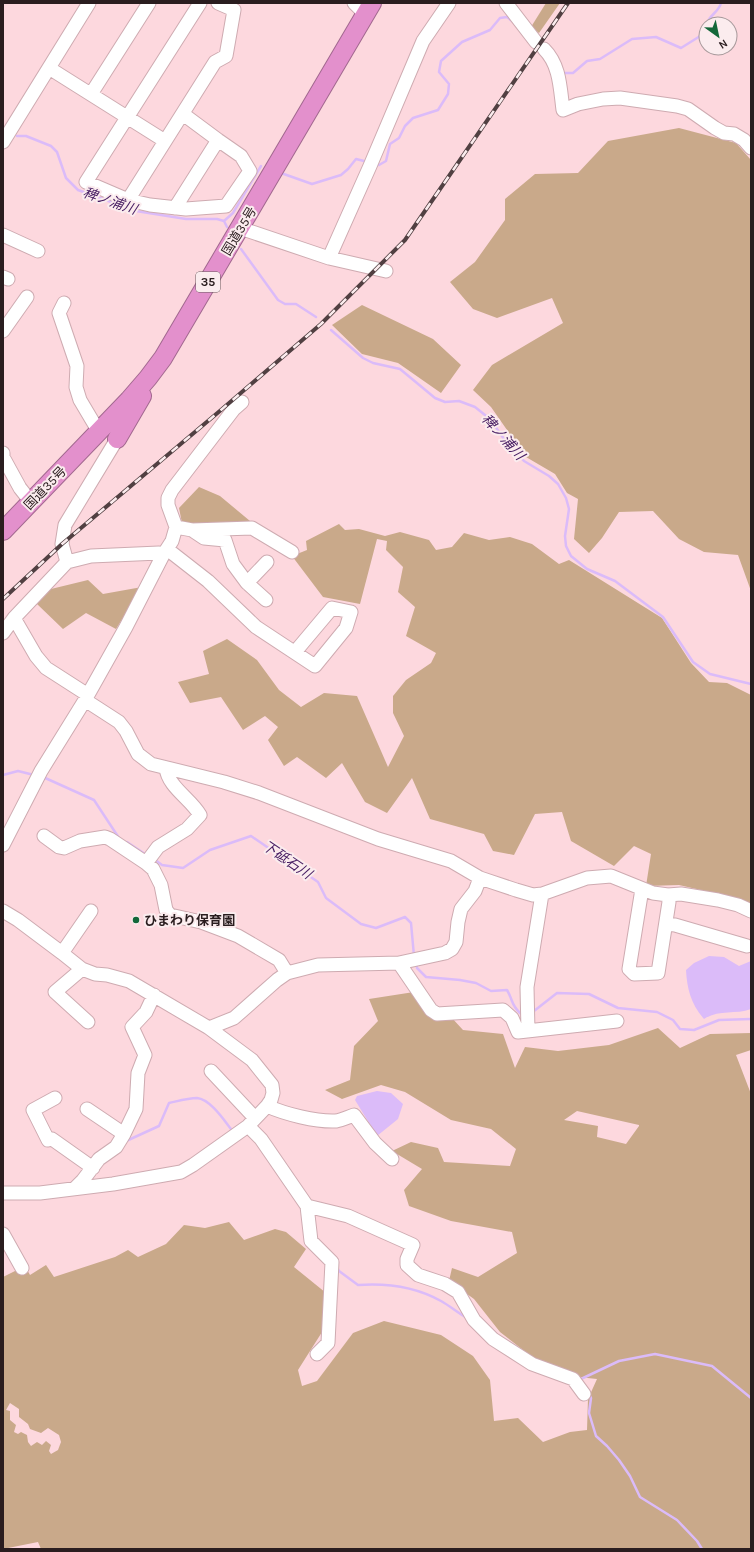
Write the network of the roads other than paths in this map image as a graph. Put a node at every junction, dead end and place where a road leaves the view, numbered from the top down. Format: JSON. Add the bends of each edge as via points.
{"nodes":[{"id":1,"x":89,"y":3,"type":"edge"},
{"id":2,"x":149,"y":3,"type":"edge"},
{"id":3,"x":200,"y":3,"type":"edge"},
{"id":4,"x":218,"y":3,"type":"edge"},
{"id":5,"x":449,"y":3,"type":"edge"},
{"id":6,"x":506,"y":3,"type":"edge"},
{"id":7,"x":364,"y":7,"type":"edge"},
{"id":8,"x":49,"y":68,"type":"junction"},
{"id":9,"x":91,"y":94,"type":"junction"},
{"id":10,"x":182,"y":114,"type":"junction"},
{"id":11,"x":128,"y":118,"type":"junction"},
{"id":12,"x":218,"y":140,"type":"junction"},
{"id":13,"x":165,"y":141,"type":"junction"},
{"id":14,"x":3,"y":142,"type":"edge"},
{"id":15,"x":751,"y":148,"type":"edge"},
{"id":16,"x":128,"y":200,"type":"junction"},
{"id":17,"x":175,"y":208,"type":"junction"},
{"id":18,"x":240,"y":228,"type":"junction"},
{"id":19,"x":3,"y":234,"type":"edge"},
{"id":20,"x":38,"y":251,"type":"dead end"},
{"id":21,"x":328,"y":258,"type":"junction"},
{"id":22,"x":386,"y":271,"type":"dead end"},
{"id":23,"x":27,"y":296,"type":"dead end"},
{"id":24,"x":64,"y":304,"type":"dead end"},
{"id":25,"x":3,"y":331,"type":"edge"},
{"id":26,"x":148,"y":378,"type":"junction"},
{"id":27,"x":242,"y":402,"type":"dead end"},
{"id":28,"x":104,"y":426,"type":"junction"},
{"id":29,"x":117,"y":439,"type":"junction"},
{"id":30,"x":3,"y":453,"type":"edge"},
{"id":31,"x":31,"y":502,"type":"junction"},
{"id":32,"x":176,"y":528,"type":"junction"},
{"id":33,"x":192,"y":530,"type":"junction"},
{"id":34,"x":3,"y":531,"type":"edge"},
{"id":35,"x":165,"y":552,"type":"junction"},
{"id":36,"x":292,"y":552,"type":"dead end"},
{"id":37,"x":67,"y":562,"type":"junction"},
{"id":38,"x":267,"y":562,"type":"dead end"},
{"id":39,"x":247,"y":582,"type":"junction"},
{"id":40,"x":266,"y":600,"type":"dead end"},
{"id":41,"x":14,"y":618,"type":"junction"},
{"id":42,"x":3,"y":633,"type":"edge"},
{"id":43,"x":295,"y":652,"type":"junction"},
{"id":44,"x":86,"y":697,"type":"junction"},
{"id":45,"x":166,"y":768,"type":"junction"},
{"id":46,"x":44,"y":836,"type":"dead end"},
{"id":47,"x":4,"y":842,"type":"edge"},
{"id":48,"x":150,"y":858,"type":"junction"},
{"id":49,"x":480,"y":878,"type":"junction"},
{"id":50,"x":642,"y":889,"type":"junction"},
{"id":51,"x":542,"y":894,"type":"junction"},
{"id":52,"x":668,"y":895,"type":"junction"},
{"id":53,"x":3,"y":911,"type":"edge"},
{"id":54,"x":91,"y":911,"type":"dead end"},
{"id":55,"x":751,"y":911,"type":"edge"},
{"id":56,"x":666,"y":924,"type":"junction"},
{"id":57,"x":747,"y":946,"type":"dead end"},
{"id":58,"x":62,"y":952,"type":"junction"},
{"id":59,"x":409,"y":960,"type":"junction"},
{"id":60,"x":82,"y":969,"type":"junction"},
{"id":61,"x":287,"y":973,"type":"junction"},
{"id":62,"x":154,"y":995,"type":"junction"},
{"id":63,"x":617,"y":1021,"type":"dead end"},
{"id":64,"x":88,"y":1022,"type":"dead end"},
{"id":65,"x":209,"y":1028,"type":"junction"},
{"id":66,"x":528,"y":1031,"type":"junction"},
{"id":67,"x":211,"y":1072,"type":"dead end"},
{"id":68,"x":55,"y":1098,"type":"dead end"},
{"id":69,"x":267,"y":1106,"type":"junction"},
{"id":70,"x":87,"y":1109,"type":"dead end"},
{"id":71,"x":251,"y":1122,"type":"junction"},
{"id":72,"x":124,"y":1134,"type":"junction"},
{"id":73,"x":392,"y":1159,"type":"dead end"},
{"id":74,"x":93,"y":1168,"type":"junction"},
{"id":75,"x":75,"y":1188,"type":"junction"},
{"id":76,"x":3,"y":1193,"type":"edge"},
{"id":77,"x":307,"y":1206,"type":"junction"},
{"id":78,"x":3,"y":1234,"type":"edge"},
{"id":79,"x":22,"y":1268,"type":"dead end"},
{"id":80,"x":317,"y":1354,"type":"dead end"},
{"id":81,"x":578,"y":1386,"type":"dead end"}],
"edges":[{"from":1,"to":8,"type":"street"},
{"from":2,"to":9,"type":"street"},
{"from":3,"to":11,"type":"street"},
{"from":4,"to":10,"type":"street","via":[[234,10],[226,56],[215,62]]},
{"from":5,"to":21,"type":"street","via":[[423,41]]},
{"from":6,"to":15,"type":"street","via":[[550,56],[557,70],[563,110],[578,104],[620,98],[677,106],[688,109],[724,133],[734,134]]},
{"from":7,"to":18,"type":"highway","name":"国道35号","number":"35"},
{"from":8,"to":9,"type":"street"},
{"from":8,"to":14,"type":"street"},
{"from":9,"to":11,"type":"street"},
{"from":10,"to":12,"type":"street"},
{"from":10,"to":13,"type":"street"},
{"from":11,"to":13,"type":"street"},
{"from":11,"to":16,"type":"street","via":[[86,182]]},
{"from":12,"to":17,"type":"street"},
{"from":12,"to":17,"type":"street","via":[[241,156],[250,171],[226,206]]},
{"from":13,"to":16,"type":"street"},
{"from":16,"to":17,"type":"street"},
{"from":18,"to":21,"type":"street"},
{"from":18,"to":26,"type":"highway","name":"国道35号","number":"35","via":[[163,358]]},
{"from":19,"to":20,"type":"street"},
{"from":21,"to":22,"type":"street"},
{"from":23,"to":25,"type":"street"},
{"from":24,"to":28,"type":"street","via":[[59,313],[77,366],[76,387],[80,400]]},
{"from":26,"to":28,"type":"highway","name":"国道35号","number":"35"},
{"from":26,"to":29,"type":"highway","via":[[141,399]]},
{"from":27,"to":32,"type":"street","via":[[172,490],[168,505]]},
{"from":28,"to":29,"type":"street","via":[[115,424],[118,430]]},
{"from":28,"to":31,"type":"highway","name":"国道35号","number":"35"},
{"from":29,"to":37,"type":"street","via":[[64,525],[62,544]]},
{"from":30,"to":31,"type":"street","via":[[3,458],[20,488]]},
{"from":31,"to":34,"type":"highway","name":"国道35号","number":"35"},
{"from":32,"to":33,"type":"street"},
{"from":32,"to":35,"type":"street"},
{"from":33,"to":36,"type":"street","via":[[252,528]]},
{"from":33,"to":39,"type":"street","via":[[204,538],[225,540],[233,564]]},
{"from":35,"to":37,"type":"street","via":[[91,556]]},
{"from":35,"to":43,"type":"street","via":[[208,581],[256,627]]},
{"from":35,"to":44,"type":"street"},
{"from":37,"to":41,"type":"street"},
{"from":38,"to":39,"type":"street"},
{"from":39,"to":40,"type":"street"},
{"from":41,"to":42,"type":"street"},
{"from":41,"to":44,"type":"street","via":[[46,668]]},
{"from":43,"to":43,"type":"street","via":[[315,666],[346,628],[350,612],[332,608]]},
{"from":44,"to":45,"type":"street","via":[[119,722],[138,754],[150,764]]},
{"from":44,"to":47,"type":"street","via":[[39,775]]},
{"from":45,"to":48,"type":"street","via":[[167,775],[177,789],[200,815],[187,828],[158,847]]},
{"from":45,"to":49,"type":"street","via":[[259,793],[378,839],[451,861]]},
{"from":46,"to":48,"type":"street","via":[[64,848],[80,841],[105,837]]},
{"from":48,"to":61,"type":"street","via":[[161,885],[166,910],[170,915],[201,922],[238,936],[279,960]]},
{"from":49,"to":51,"type":"street","via":[[533,895]]},
{"from":49,"to":59,"type":"street","via":[[475,892],[461,909],[456,942],[452,949],[445,953]]},
{"from":50,"to":51,"type":"street","via":[[611,876],[587,878]]},
{"from":50,"to":52,"type":"street"},
{"from":50,"to":56,"type":"street","via":[[629,969],[634,974],[658,973]]},
{"from":51,"to":66,"type":"street","via":[[527,987]]},
{"from":52,"to":55,"type":"street","via":[[681,894],[718,900]]},
{"from":52,"to":56,"type":"street"},
{"from":53,"to":58,"type":"street"},
{"from":54,"to":58,"type":"street"},
{"from":56,"to":57,"type":"street"},
{"from":58,"to":60,"type":"street"},
{"from":59,"to":61,"type":"street","via":[[318,965]]},
{"from":59,"to":66,"type":"street","via":[[431,1010],[437,1014],[503,1010],[512,1018],[518,1032]]},
{"from":60,"to":62,"type":"street","via":[[129,981]]},
{"from":60,"to":64,"type":"street","via":[[55,992]]},
{"from":61,"to":65,"type":"street","via":[[234,1018]]},
{"from":62,"to":65,"type":"street"},
{"from":62,"to":72,"type":"street","via":[[146,1012],[132,1027],[145,1056],[138,1073],[136,1109]]},
{"from":63,"to":66,"type":"street"},
{"from":65,"to":69,"type":"street","via":[[241,1050],[272,1085],[273,1093]]},
{"from":67,"to":71,"type":"street"},
{"from":68,"to":74,"type":"street","via":[[33,1110],[48,1140],[52,1139]]},
{"from":69,"to":71,"type":"street"},
{"from":69,"to":73,"type":"street","via":[[317,1120],[337,1121],[354,1115],[375,1143]]},
{"from":70,"to":72,"type":"street"},
{"from":71,"to":75,"type":"street","via":[[181,1172]]},
{"from":71,"to":77,"type":"street"},
{"from":72,"to":74,"type":"street","via":[[116,1146],[99,1159]]},
{"from":74,"to":75,"type":"street"},
{"from":75,"to":76,"type":"street","via":[[40,1193]]},
{"from":77,"to":80,"type":"street","via":[[311,1241],[332,1262],[328,1343]]},
{"from":77,"to":81,"type":"street","via":[[348,1216],[413,1245],[407,1265],[418,1275],[445,1284],[458,1292],[474,1320],[493,1339],[532,1364]]},
{"from":78,"to":79,"type":"street"}]}
